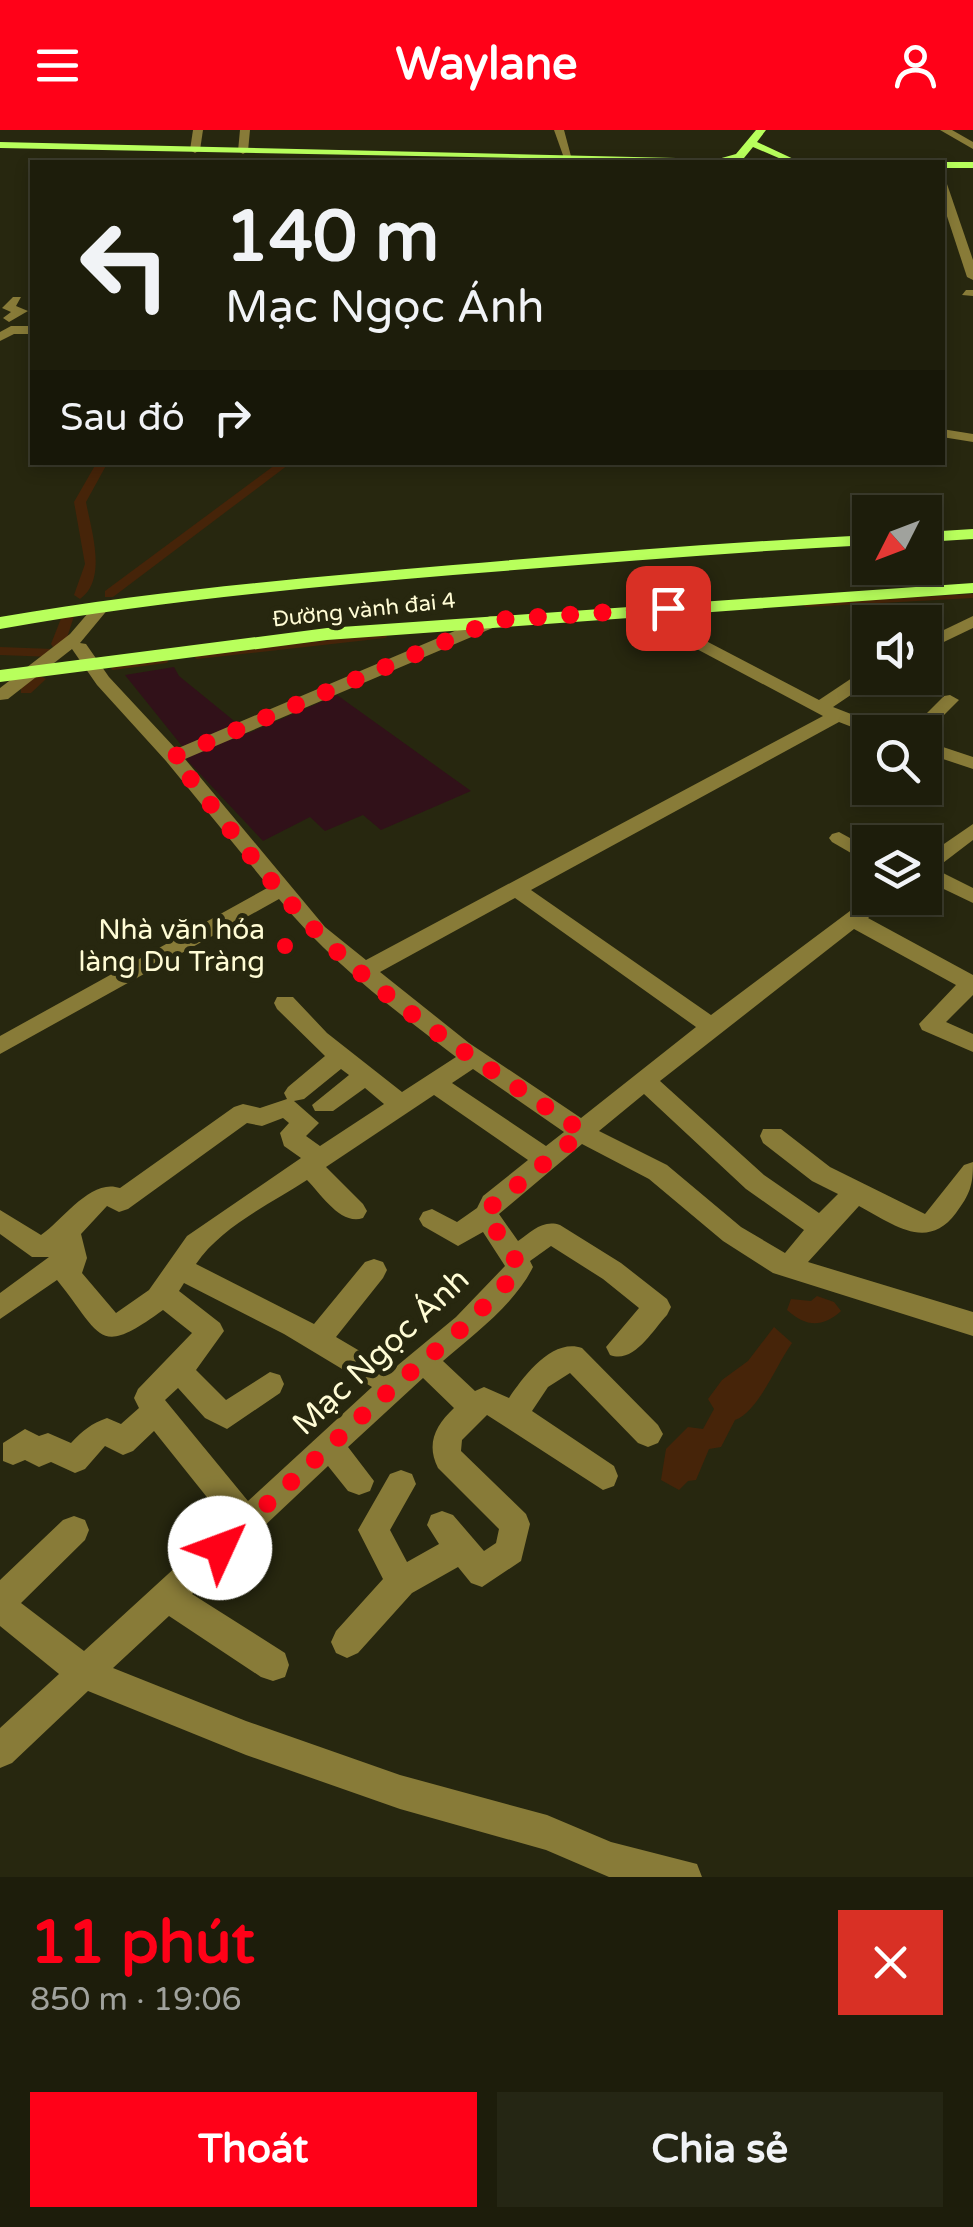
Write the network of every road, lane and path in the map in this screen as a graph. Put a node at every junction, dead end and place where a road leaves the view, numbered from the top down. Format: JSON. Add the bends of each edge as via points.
{"nodes":[{"id":1,"x":198,"y":130,"type":"edge"},
{"id":2,"x":245,"y":130,"type":"edge"},
{"id":3,"x":559,"y":130,"type":"edge"},
{"id":4,"x":760,"y":130,"type":"edge"},
{"id":5,"x":945,"y":130,"type":"edge"},
{"id":6,"x":750,"y":143,"type":"junction"},
{"id":7,"x":0,"y":145,"type":"edge"},
{"id":8,"x":973,"y":146,"type":"edge"},
{"id":9,"x":195,"y":150,"type":"junction"},
{"id":10,"x":243,"y":151,"type":"junction"},
{"id":11,"x":569,"y":158,"type":"junction"},
{"id":12,"x":644,"y":160,"type":"edge"},
{"id":13,"x":725,"y":160,"type":"edge"},
{"id":14,"x":786,"y":160,"type":"edge"},
{"id":15,"x":945,"y":164,"type":"edge"},
{"id":16,"x":973,"y":165,"type":"edge"},
{"id":17,"x":945,"y":191,"type":"edge"},
{"id":18,"x":956,"y":216,"type":"junction"},
{"id":19,"x":973,"y":216,"type":"edge"},
{"id":20,"x":969,"y":252,"type":"edge"},
{"id":21,"x":973,"y":277,"type":"edge"},
{"id":22,"x":0,"y":298,"type":"edge"},
{"id":23,"x":28,"y":301,"type":"edge"},
{"id":24,"x":3,"y":319,"type":"edge"},
{"id":25,"x":30,"y":325,"type":"edge"},
{"id":26,"x":30,"y":325,"type":"edge"},
{"id":27,"x":0,"y":337,"type":"edge"},
{"id":28,"x":30,"y":343,"type":"edge"},
{"id":29,"x":945,"y":433,"type":"edge"},
{"id":30,"x":973,"y":438,"type":"edge"},
{"id":31,"x":973,"y":534,"type":"edge"},
{"id":32,"x":942,"y":536,"type":"edge"},
{"id":33,"x":852,"y":541,"type":"edge"},
{"id":34,"x":973,"y":588,"type":"edge"},
{"id":35,"x":101,"y":608,"type":"junction"},
{"id":36,"x":634,"y":610,"type":"junction"},
{"id":37,"x":496,"y":620,"type":"junction"},
{"id":38,"x":973,"y":620,"type":"edge"},
{"id":39,"x":0,"y":623,"type":"edge"},
{"id":40,"x":942,"y":637,"type":"edge"},
{"id":41,"x":72,"y":653,"type":"junction"},
{"id":42,"x":37,"y":669,"type":"junction"},
{"id":43,"x":1,"y":686,"type":"edge"},
{"id":44,"x":854,"y":695,"type":"edge"},
{"id":45,"x":950,"y":700,"type":"dead end"},
{"id":46,"x":870,"y":706,"type":"dead end"},
{"id":47,"x":935,"y":715,"type":"edge"},
{"id":48,"x":837,"y":716,"type":"junction"},
{"id":49,"x":852,"y":721,"type":"edge"},
{"id":50,"x":942,"y":753,"type":"edge"},
{"id":51,"x":173,"y":757,"type":"junction"},
{"id":52,"x":973,"y":763,"type":"edge"},
{"id":53,"x":973,"y":830,"type":"edge"},
{"id":54,"x":839,"y":838,"type":"dead end"},
{"id":55,"x":852,"y":846,"type":"edge"},
{"id":56,"x":942,"y":855,"type":"edge"},
{"id":57,"x":942,"y":879,"type":"edge"},
{"id":58,"x":516,"y":889,"type":"junction"},
{"id":59,"x":280,"y":890,"type":"junction"},
{"id":60,"x":973,"y":896,"type":"edge"},
{"id":61,"x":856,"y":915,"type":"edge"},
{"id":62,"x":852,"y":918,"type":"junction"},
{"id":63,"x":354,"y":972,"type":"junction"},
{"id":64,"x":285,"y":1004,"type":"dead end"},
{"id":65,"x":711,"y":1027,"type":"junction"},
{"id":66,"x":973,"y":1044,"type":"edge"},
{"id":67,"x":0,"y":1046,"type":"edge"},
{"id":68,"x":342,"y":1057,"type":"junction"},
{"id":69,"x":474,"y":1057,"type":"junction"},
{"id":70,"x":367,"y":1074,"type":"junction"},
{"id":71,"x":645,"y":1082,"type":"junction"},
{"id":72,"x":436,"y":1084,"type":"junction"},
{"id":73,"x":296,"y":1093,"type":"dead end"},
{"id":74,"x":401,"y":1104,"type":"junction"},
{"id":75,"x":324,"y":1105,"type":"dead end"},
{"id":76,"x":583,"y":1132,"type":"junction"},
{"id":77,"x":772,"y":1136,"type":"dead end"},
{"id":78,"x":548,"y":1160,"type":"junction"},
{"id":79,"x":315,"y":1162,"type":"junction"},
{"id":80,"x":973,"y":1172,"type":"edge"},
{"id":81,"x":856,"y":1192,"type":"junction"},
{"id":82,"x":354,"y":1211,"type":"dead end"},
{"id":83,"x":486,"y":1215,"type":"junction"},
{"id":84,"x":432,"y":1219,"type":"dead end"},
{"id":85,"x":0,"y":1220,"type":"edge"},
{"id":86,"x":820,"y":1228,"type":"junction"},
{"id":87,"x":68,"y":1230,"type":"junction"},
{"id":88,"x":514,"y":1258,"type":"junction"},
{"id":89,"x":789,"y":1267,"type":"junction"},
{"id":90,"x":180,"y":1268,"type":"junction"},
{"id":91,"x":374,"y":1270,"type":"dead end"},
{"id":92,"x":68,"y":1274,"type":"junction"},
{"id":93,"x":162,"y":1293,"type":"junction"},
{"id":94,"x":0,"y":1308,"type":"edge"},
{"id":95,"x":973,"y":1324,"type":"edge"},
{"id":96,"x":318,"y":1340,"type":"junction"},
{"id":97,"x":620,"y":1347,"type":"dead end"},
{"id":98,"x":423,"y":1362,"type":"junction"},
{"id":99,"x":178,"y":1370,"type":"junction"},
{"id":100,"x":270,"y":1384,"type":"dead end"},
{"id":101,"x":394,"y":1386,"type":"junction"},
{"id":102,"x":474,"y":1408,"type":"junction"},
{"id":103,"x":155,"y":1411,"type":"junction"},
{"id":104,"x":514,"y":1415,"type":"junction"},
{"id":105,"x":648,"y":1434,"type":"dead end"},
{"id":106,"x":330,"y":1447,"type":"junction"},
{"id":107,"x":13,"y":1452,"type":"dead end"},
{"id":108,"x":603,"y":1476,"type":"dead end"},
{"id":109,"x":358,"y":1480,"type":"dead end"},
{"id":110,"x":402,"y":1484,"type":"dead end"},
{"id":111,"x":246,"y":1523,"type":"junction"},
{"id":112,"x":442,"y":1525,"type":"dead end"},
{"id":113,"x":74,"y":1530,"type":"dead end"},
{"id":114,"x":464,"y":1551,"type":"junction"},
{"id":115,"x":401,"y":1582,"type":"junction"},
{"id":116,"x":168,"y":1597,"type":"junction"},
{"id":117,"x":0,"y":1604,"type":"edge"},
{"id":118,"x":347,"y":1642,"type":"dead end"},
{"id":119,"x":273,"y":1665,"type":"dead end"},
{"id":120,"x":86,"y":1674,"type":"junction"},
{"id":121,"x":0,"y":1750,"type":"edge"},
{"id":122,"x":684,"y":1877,"type":"edge"}],
"edges":[{"from":1,"to":9,"type":"street"},
{"from":2,"to":10,"type":"street"},
{"from":3,"to":11,"type":"street"},
{"from":4,"to":6,"type":"main road"},
{"from":5,"to":8,"type":"street"},
{"from":6,"to":13,"type":"main road","via":[[740,156]]},
{"from":6,"to":14,"type":"main road"},
{"from":7,"to":9,"type":"main road"},
{"from":9,"to":10,"type":"main road"},
{"from":10,"to":11,"type":"main road"},
{"from":11,"to":12,"type":"main road"},
{"from":15,"to":16,"type":"main road"},
{"from":17,"to":18,"type":"street"},
{"from":18,"to":19,"type":"street"},
{"from":18,"to":20,"type":"street"},
{"from":20,"to":21,"type":"street"},
{"from":22,"to":23,"type":"street"},
{"from":23,"to":24,"type":"street","via":[[8,308],[22,311]]},
{"from":24,"to":25,"type":"street"},
{"from":26,"to":27,"type":"street"},
{"from":27,"to":28,"type":"street"},
{"from":29,"to":30,"type":"street"},
{"from":31,"to":32,"type":"main road"},
{"from":33,"to":35,"type":"main road","name":"Đường vành đai 4","via":[[228,589]]},
{"from":34,"to":36,"type":"main road","name":"Đường vành đai 4"},
{"from":35,"to":39,"type":"main road","name":"Đường vành đai 4"},
{"from":35,"to":41,"type":"street"},
{"from":36,"to":37,"type":"main road","name":"Đường vành đai 4"},
{"from":36,"to":48,"type":"street"},
{"from":37,"to":41,"type":"main road","name":"Đường vành đai 4"},
{"from":37,"to":51,"type":"street"},
{"from":38,"to":40,"type":"street"},
{"from":41,"to":42,"type":"main road","name":"Đường vành đai 4"},
{"from":41,"to":42,"type":"street"},
{"from":41,"to":51,"type":"street"},
{"from":42,"to":43,"type":"main road","name":"Đường vành đai 4"},
{"from":44,"to":48,"type":"street"},
{"from":45,"to":47,"type":"street"},
{"from":46,"to":48,"type":"street"},
{"from":48,"to":49,"type":"street"},
{"from":48,"to":58,"type":"street"},
{"from":50,"to":52,"type":"street"},
{"from":51,"to":59,"type":"street"},
{"from":53,"to":56,"type":"street"},
{"from":54,"to":55,"type":"street"},
{"from":57,"to":60,"type":"street"},
{"from":58,"to":63,"type":"street"},
{"from":58,"to":65,"type":"street"},
{"from":59,"to":63,"type":"street"},
{"from":59,"to":67,"type":"street"},
{"from":61,"to":62,"type":"street"},
{"from":62,"to":65,"type":"street"},
{"from":62,"to":66,"type":"street","via":[[970,984],[930,1024]]},
{"from":63,"to":69,"type":"street"},
{"from":64,"to":68,"type":"street"},
{"from":65,"to":71,"type":"street"},
{"from":68,"to":70,"type":"street"},
{"from":68,"to":73,"type":"street"},
{"from":69,"to":72,"type":"street"},
{"from":69,"to":76,"type":"street"},
{"from":70,"to":74,"type":"street"},
{"from":70,"to":75,"type":"street"},
{"from":71,"to":76,"type":"street"},
{"from":71,"to":86,"type":"street","via":[[755,1182]]},
{"from":72,"to":74,"type":"street"},
{"from":72,"to":78,"type":"street"},
{"from":74,"to":79,"type":"street"},
{"from":76,"to":78,"type":"street"},
{"from":76,"to":89,"type":"street","via":[[658,1172],[732,1234]]},
{"from":77,"to":81,"type":"street"},
{"from":78,"to":83,"type":"street"},
{"from":79,"to":82,"type":"street"},
{"from":79,"to":87,"type":"street","via":[[293,1139],[306,1123],[285,1107],[262,1118],[243,1113],[119,1202],[102,1195]]},
{"from":79,"to":90,"type":"street","via":[[210,1232]]},
{"from":80,"to":81,"type":"street","via":[[928,1225]]},
{"from":81,"to":86,"type":"street"},
{"from":83,"to":84,"type":"street","via":[[458,1236]]},
{"from":83,"to":88,"type":"street"},
{"from":85,"to":87,"type":"street","via":[[41,1249]]},
{"from":86,"to":89,"type":"street"},
{"from":87,"to":92,"type":"street","via":[[75,1264]]},
{"from":88,"to":97,"type":"street","via":[[551,1232],[657,1306]]},
{"from":88,"to":98,"type":"street","name":"Mạc Ngọc Ánh","via":[[518,1271]]},
{"from":89,"to":95,"type":"street"},
{"from":90,"to":93,"type":"street"},
{"from":90,"to":96,"type":"street"},
{"from":91,"to":96,"type":"street"},
{"from":92,"to":93,"type":"street","via":[[111,1327]]},
{"from":92,"to":94,"type":"street","via":[[59,1264],[52,1267]]},
{"from":93,"to":99,"type":"street","via":[[210,1331]]},
{"from":96,"to":101,"type":"street"},
{"from":98,"to":101,"type":"street","name":"Mạc Ngọc Ánh"},
{"from":98,"to":102,"type":"street"},
{"from":99,"to":100,"type":"street","via":[[226,1416]]},
{"from":99,"to":103,"type":"street","via":[[148,1398]]},
{"from":101,"to":106,"type":"street","name":"Mạc Ngọc Ánh"},
{"from":102,"to":104,"type":"street","via":[[484,1400]]},
{"from":102,"to":114,"type":"street","via":[[445,1438],[444,1449],[516,1524],[510,1551],[482,1572]]},
{"from":103,"to":107,"type":"street","via":[[123,1442],[107,1431],[97,1435],[75,1460],[48,1446],[39,1454],[24,1442]]},
{"from":103,"to":111,"type":"street"},
{"from":104,"to":105,"type":"street","via":[[538,1378],[572,1357]]},
{"from":104,"to":108,"type":"street"},
{"from":106,"to":109,"type":"street"},
{"from":106,"to":111,"type":"street","name":"Mạc Ngọc Ánh"},
{"from":110,"to":115,"type":"street","via":[[372,1530]]},
{"from":111,"to":116,"type":"street","name":"Mạc Ngọc Ánh"},
{"from":112,"to":114,"type":"street"},
{"from":113,"to":117,"type":"street"},
{"from":114,"to":115,"type":"street"},
{"from":115,"to":118,"type":"street"},
{"from":116,"to":119,"type":"street"},
{"from":116,"to":120,"type":"street","name":"Mạc Ngọc Ánh"},
{"from":117,"to":120,"type":"street"},
{"from":120,"to":121,"type":"street","name":"Mạc Ngọc Ánh"},
{"from":120,"to":122,"type":"street","via":[[400,1792]]}]}
